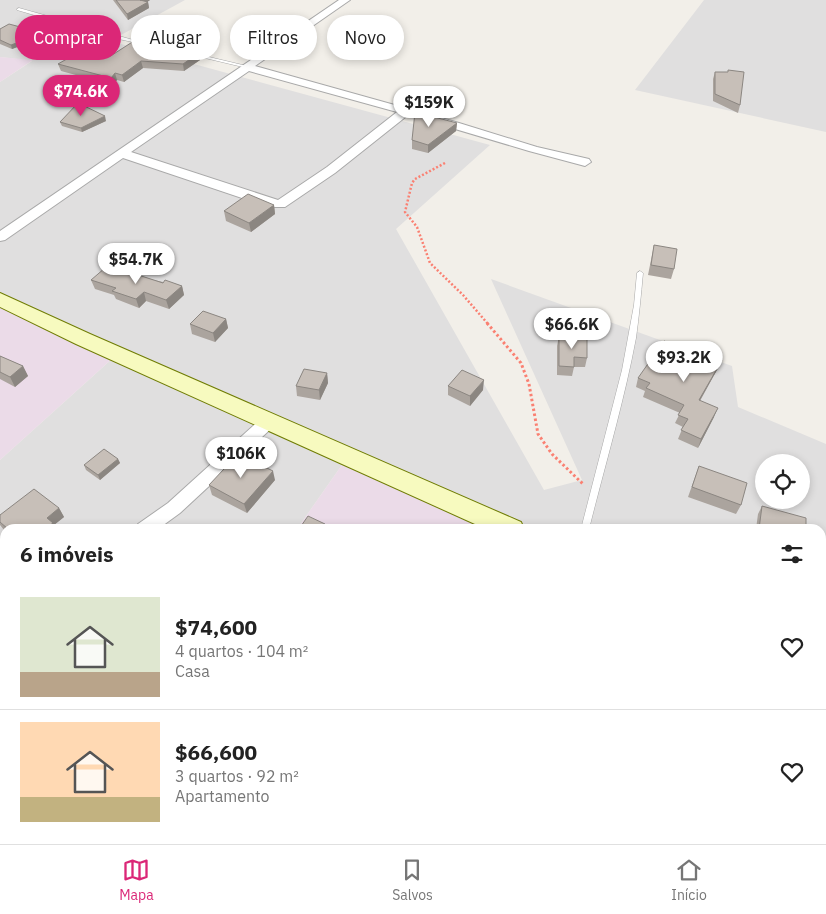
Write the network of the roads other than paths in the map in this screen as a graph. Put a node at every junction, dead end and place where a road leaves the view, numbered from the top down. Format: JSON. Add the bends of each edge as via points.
{"nodes":[{"id":1,"x":346,"y":0,"type":"edge"},
{"id":2,"x":19,"y":9,"type":"dead end"},
{"id":3,"x":131,"y":40,"type":"edge"},
{"id":4,"x":219,"y":60,"type":"edge"},
{"id":5,"x":247,"y":67,"type":"junction"},
{"id":6,"x":406,"y":111,"type":"junction"},
{"id":7,"x":122,"y":152,"type":"junction"},
{"id":8,"x":585,"y":162,"type":"dead end"},
{"id":9,"x":0,"y":237,"type":"edge"},
{"id":10,"x":640,"y":273,"type":"dead end"},
{"id":11,"x":0,"y":300,"type":"edge"},
{"id":12,"x":269,"y":421,"type":"junction"},
{"id":13,"x":151,"y":524,"type":"edge"},
{"id":14,"x":501,"y":524,"type":"edge"},
{"id":15,"x":586,"y":524,"type":"edge"}],
"edges":[{"from":1,"to":5,"type":"street"},
{"from":2,"to":3,"type":"lane"},
{"from":4,"to":5,"type":"lane"},
{"from":5,"to":6,"type":"street"},
{"from":5,"to":7,"type":"street"},
{"from":6,"to":7,"type":"street","via":[[331,170],[281,204]]},
{"from":6,"to":8,"type":"street"},
{"from":7,"to":9,"type":"street"},
{"from":10,"to":15,"type":"lane","via":[[638,309]]},
{"from":11,"to":12,"type":"main road"},
{"from":12,"to":13,"type":"street","via":[[174,508]]},
{"from":12,"to":14,"type":"main road"}]}
